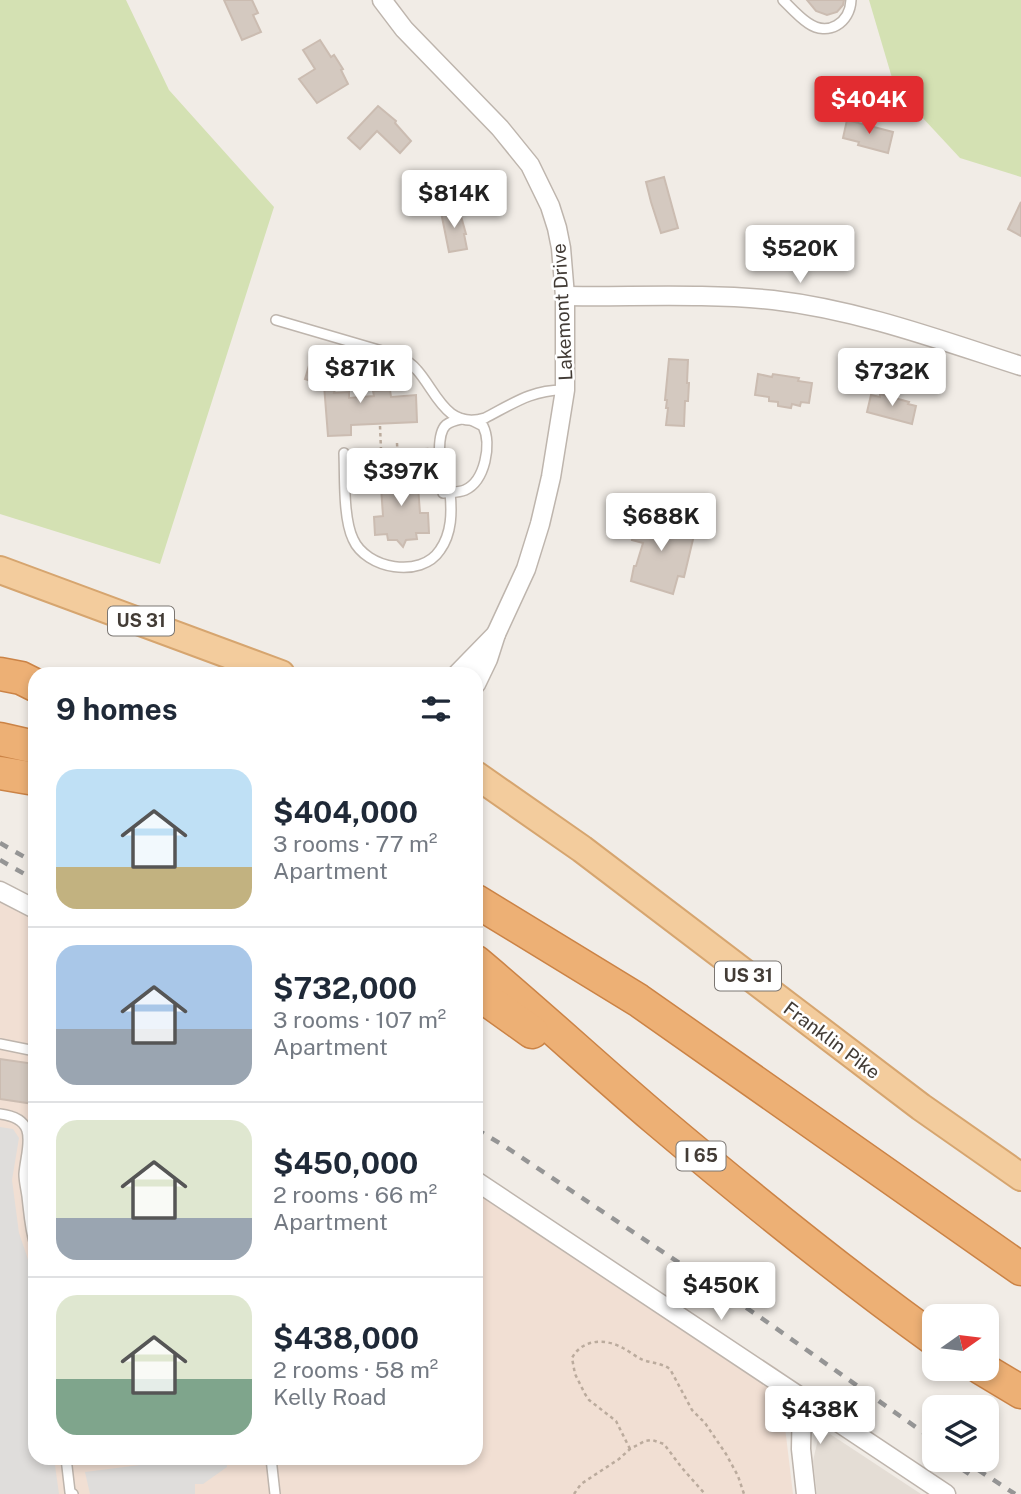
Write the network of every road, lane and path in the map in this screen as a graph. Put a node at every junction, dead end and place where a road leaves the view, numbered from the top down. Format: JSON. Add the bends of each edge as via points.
{"nodes":[{"id":1,"x":383,"y":0,"type":"edge"},
{"id":2,"x":783,"y":0,"type":"edge"},
{"id":3,"x":850,"y":0,"type":"edge"},
{"id":4,"x":565,"y":296,"type":"junction"},
{"id":5,"x":276,"y":320,"type":"dead end"},
{"id":6,"x":1021,"y":366,"type":"edge"},
{"id":7,"x":565,"y":390,"type":"junction"},
{"id":8,"x":496,"y":412,"type":"junction"},
{"id":9,"x":467,"y":419,"type":"junction"},
{"id":10,"x":380,"y":426,"type":"dead end"},
{"id":11,"x":397,"y":443,"type":"dead end"},
{"id":12,"x":486,"y":443,"type":"junction"},
{"id":13,"x":439,"y":448,"type":"junction"},
{"id":14,"x":397,"y":450,"type":"junction"},
{"id":15,"x":413,"y":450,"type":"junction"},
{"id":16,"x":344,"y":453,"type":"joint"},
{"id":17,"x":398,"y":465,"type":"junction"},
{"id":18,"x":450,"y":492,"type":"junction"},
{"id":19,"x":0,"y":570,"type":"edge"},
{"id":20,"x":496,"y":634,"type":"junction"},
{"id":21,"x":262,"y":667,"type":"edge"},
{"id":22,"x":464,"y":667,"type":"edge"},
{"id":23,"x":483,"y":669,"type":"edge"},
{"id":24,"x":0,"y":674,"type":"edge"},
{"id":25,"x":28,"y":682,"type":"edge"},
{"id":26,"x":0,"y":694,"type":"edge"},
{"id":27,"x":28,"y":701,"type":"edge"},
{"id":28,"x":0,"y":739,"type":"edge"},
{"id":29,"x":28,"y":745,"type":"edge"},
{"id":30,"x":0,"y":773,"type":"edge"},
{"id":31,"x":28,"y":778,"type":"edge"},
{"id":32,"x":483,"y":780,"type":"edge"},
{"id":33,"x":0,"y":891,"type":"edge"},
{"id":34,"x":28,"y":905,"type":"edge"},
{"id":35,"x":483,"y":905,"type":"edge"},
{"id":36,"x":483,"y":968,"type":"edge"},
{"id":37,"x":483,"y":997,"type":"edge"},
{"id":38,"x":0,"y":1044,"type":"edge"},
{"id":39,"x":28,"y":1050,"type":"edge"},
{"id":40,"x":0,"y":1114,"type":"edge"},
{"id":41,"x":655,"y":1118,"type":"junction"},
{"id":42,"x":28,"y":1134,"type":"edge"},
{"id":43,"x":28,"y":1153,"type":"edge"},
{"id":44,"x":1021,"y":1177,"type":"edge"},
{"id":45,"x":483,"y":1186,"type":"edge"},
{"id":46,"x":28,"y":1206,"type":"edge"},
{"id":47,"x":1021,"y":1269,"type":"edge"},
{"id":48,"x":922,"y":1330,"type":"edge"},
{"id":49,"x":999,"y":1379,"type":"edge"},
{"id":50,"x":1021,"y":1392,"type":"edge"},
{"id":51,"x":802,"y":1400,"type":"junction"},
{"id":52,"x":630,"y":1449,"type":"junction"},
{"id":53,"x":67,"y":1465,"type":"edge"},
{"id":54,"x":272,"y":1465,"type":"edge"},
{"id":55,"x":73,"y":1494,"type":"edge"},
{"id":56,"x":275,"y":1494,"type":"edge"},
{"id":57,"x":574,"y":1494,"type":"edge"},
{"id":58,"x":705,"y":1494,"type":"edge"},
{"id":59,"x":744,"y":1494,"type":"edge"},
{"id":60,"x":806,"y":1494,"type":"edge"},
{"id":61,"x":946,"y":1494,"type":"edge"}],
"edges":[{"from":1,"to":4,"type":"street","name":"Lakemont Drive","via":[[404,29],[530,165],[557,228]]},
{"from":2,"to":3,"type":"lane","via":[[808,24],[824,28],[841,24]]},
{"from":4,"to":6,"type":"street","via":[[747,298],[797,304],[896,326]]},
{"from":4,"to":7,"type":"street","name":"Lakemont Drive"},
{"from":5,"to":9,"type":"lane","via":[[399,356],[419,372],[443,407]]},
{"from":7,"to":8,"type":"lane","via":[[537,392]]},
{"from":7,"to":20,"type":"street","name":"Lakemont Drive","via":[[540,524],[526,569]]},
{"from":8,"to":9,"type":"lane"},
{"from":8,"to":12,"type":"lane"},
{"from":9,"to":12,"type":"lane","via":[[483,426]]},
{"from":9,"to":13,"type":"lane","via":[[446,425]]},
{"from":10,"to":17,"type":"path","via":[[382,472]]},
{"from":11,"to":14,"type":"path"},
{"from":12,"to":18,"type":"lane","via":[[475,482],[465,490]]},
{"from":13,"to":15,"type":"path"},
{"from":13,"to":18,"type":"lane","via":[[443,492]]},
{"from":14,"to":15,"type":"path"},
{"from":14,"to":16,"type":"path"},
{"from":14,"to":17,"type":"path"},
{"from":15,"to":17,"type":"path","via":[[415,471]]},
{"from":16,"to":18,"type":"lane","via":[[353,540],[381,564],[413,566],[439,552],[450,529]]},
{"from":19,"to":21,"type":"main road","number":"US 31"},
{"from":20,"to":22,"type":"street","name":"Lakemont Drive"},
{"from":20,"to":23,"type":"street","name":"Lakemont Drive"},
{"from":24,"to":25,"type":"highway"},
{"from":26,"to":27,"type":"highway"},
{"from":28,"to":29,"type":"highway"},
{"from":30,"to":31,"type":"highway"},
{"from":32,"to":44,"type":"main road","name":"Franklin Pike","number":"US 31"},
{"from":33,"to":34,"type":"street"},
{"from":35,"to":47,"type":"highway","via":[[638,1000]]},
{"from":36,"to":41,"type":"highway","number":"I 65"},
{"from":37,"to":41,"type":"highway"},
{"from":38,"to":39,"type":"lane"},
{"from":40,"to":42,"type":"lane","via":[[20,1121]]},
{"from":41,"to":48,"type":"highway","number":"I 65"},
{"from":43,"to":46,"type":"lane","via":[[24,1175]]},
{"from":45,"to":51,"type":"street"},
{"from":49,"to":50,"type":"highway"},
{"from":51,"to":60,"type":"street"},
{"from":51,"to":61,"type":"street"},
{"from":52,"to":57,"type":"path"},
{"from":52,"to":58,"type":"path","via":[[645,1441],[664,1444]]},
{"from":52,"to":59,"type":"path","via":[[616,1421],[589,1400],[575,1374],[572,1358],[585,1345],[610,1343],[670,1369],[692,1410],[729,1460]]},
{"from":53,"to":55,"type":"lane"},
{"from":54,"to":56,"type":"lane"}]}
